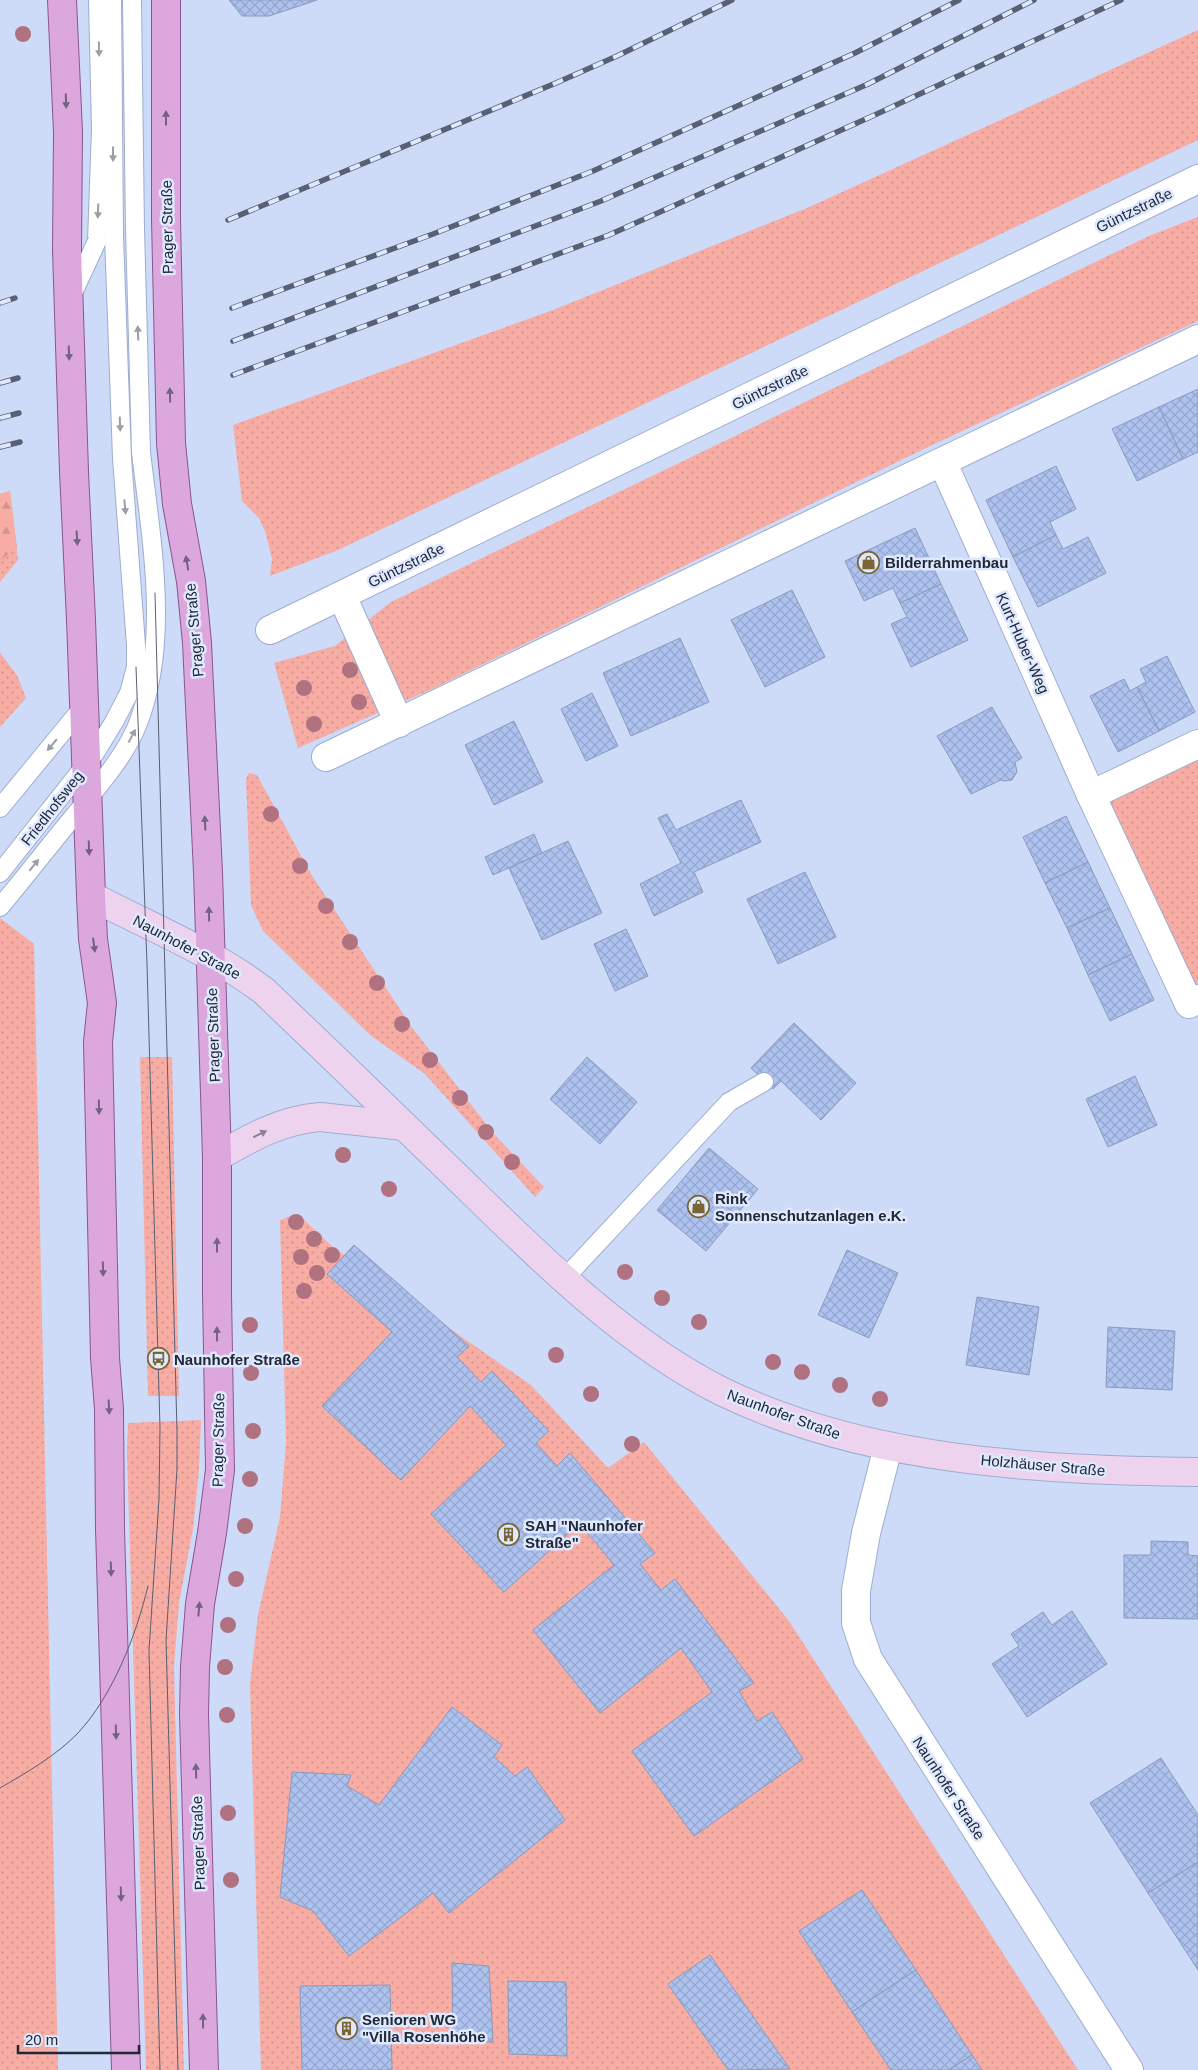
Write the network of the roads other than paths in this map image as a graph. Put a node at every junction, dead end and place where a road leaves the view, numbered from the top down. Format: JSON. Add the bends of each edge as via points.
{"nodes":[{"id":1,"x":62,"y":0,"type":"edge"},
{"id":2,"x":98,"y":0,"type":"edge"},
{"id":3,"x":112,"y":0,"type":"edge"},
{"id":4,"x":132,"y":0,"type":"edge"},
{"id":5,"x":166,"y":0,"type":"edge"},
{"id":6,"x":1198,"y":179,"type":"edge"},
{"id":7,"x":68,"y":305,"type":"junction"},
{"id":8,"x":1198,"y":339,"type":"edge"},
{"id":9,"x":943,"y":463,"type":"junction"},
{"id":10,"x":342,"y":596,"type":"junction"},
{"id":11,"x":270,"y":630,"type":"dead end"},
{"id":12,"x":83,"y":707,"type":"junction"},
{"id":13,"x":399,"y":723,"type":"junction"},
{"id":14,"x":1198,"y":744,"type":"edge"},
{"id":15,"x":326,"y":757,"type":"dead end"},
{"id":16,"x":85,"y":766,"type":"junction"},
{"id":17,"x":1091,"y":795,"type":"junction"},
{"id":18,"x":86,"y":800,"type":"junction"},
{"id":19,"x":0,"y":808,"type":"edge"},
{"id":20,"x":0,"y":873,"type":"edge"},
{"id":21,"x":90,"y":896,"type":"junction"},
{"id":22,"x":0,"y":907,"type":"edge"},
{"id":23,"x":210,"y":956,"type":"junction"},
{"id":24,"x":1198,"y":999,"type":"edge"},
{"id":25,"x":764,"y":1082,"type":"dead end"},
{"id":26,"x":404,"y":1126,"type":"junction"},
{"id":27,"x":217,"y":1157,"type":"junction"},
{"id":28,"x":564,"y":1279,"type":"junction"},
{"id":29,"x":888,"y":1447,"type":"junction"},
{"id":30,"x":1198,"y":1472,"type":"edge"},
{"id":31,"x":126,"y":2070,"type":"edge"},
{"id":32,"x":204,"y":2070,"type":"edge"},
{"id":33,"x":1129,"y":2070,"type":"edge"}],
"edges":[{"from":1,"to":7,"type":"main road","one_way":true,"bridge":true,"via":[[68,132]]},
{"from":2,"to":7,"type":"lane","one_way":true,"bridge":true,"via":[[101,129],[96,241]]},
{"from":3,"to":16,"type":"lane","name":"Friedhofsweg","one_way":true,"bridge":true,"via":[[114,236],[122,458],[136,667],[123,707]]},
{"from":18,"to":4,"type":"lane","one_way":true,"bridge":true,"via":[[137,727],[150,683],[154,644],[154,567],[141,452]]},
{"from":23,"to":5,"type":"main road","name":"Prager Straße","one_way":true,"bridge":true,"via":[[197,643],[171,443]]},
{"from":6,"to":10,"type":"street","name":"Güntzstraße"},
{"from":7,"to":12,"type":"main road","one_way":true,"bridge":true},
{"from":8,"to":9,"type":"street"},
{"from":9,"to":13,"type":"street"},
{"from":9,"to":17,"type":"street","name":"Kurt-Huber-Weg"},
{"from":10,"to":11,"type":"street","name":"Güntzstraße"},
{"from":10,"to":13,"type":"street"},
{"from":12,"to":16,"type":"main road"},
{"from":12,"to":19,"type":"lane","one_way":true},
{"from":13,"to":15,"type":"street"},
{"from":14,"to":17,"type":"street"},
{"from":16,"to":18,"type":"main road"},
{"from":16,"to":20,"type":"lane","name":"Friedhofsweg"},
{"from":17,"to":24,"type":"street","name":"Kurt-Huber-Weg","via":[[1189,1004]]},
{"from":18,"to":21,"type":"main road","one_way":true},
{"from":22,"to":18,"type":"lane","one_way":true},
{"from":21,"to":23,"type":"main road","name":"Naunhofer Straße"},
{"from":21,"to":31,"type":"main road","one_way":true,"via":[[102,1003],[98,1042],[104,1338],[109,1409]]},
{"from":23,"to":26,"type":"main road","name":"Naunhofer Straße","via":[[264,991]]},
{"from":23,"to":27,"type":"main road","name":"Prager Straße"},
{"from":25,"to":28,"type":"lane","via":[[729,1102]]},
{"from":27,"to":26,"type":"main road","one_way":true,"via":[[275,1127],[307,1118]]},
{"from":26,"to":28,"type":"main road","name":"Naunhofer Straße"},
{"from":32,"to":27,"type":"main road","name":"Prager Straße","one_way":true,"via":[[194,1714],[200,1604],[220,1470]]},
{"from":28,"to":29,"type":"main road","name":"Naunhofer Straße","via":[[631,1333],[723,1392],[828,1432]]},
{"from":29,"to":30,"type":"main road","name":"Holzhäuser Straße","via":[[1044,1467]]},
{"from":29,"to":33,"type":"street","name":"Naunhofer Straße","via":[[866,1533],[856,1591],[856,1623],[868,1659]]}]}
